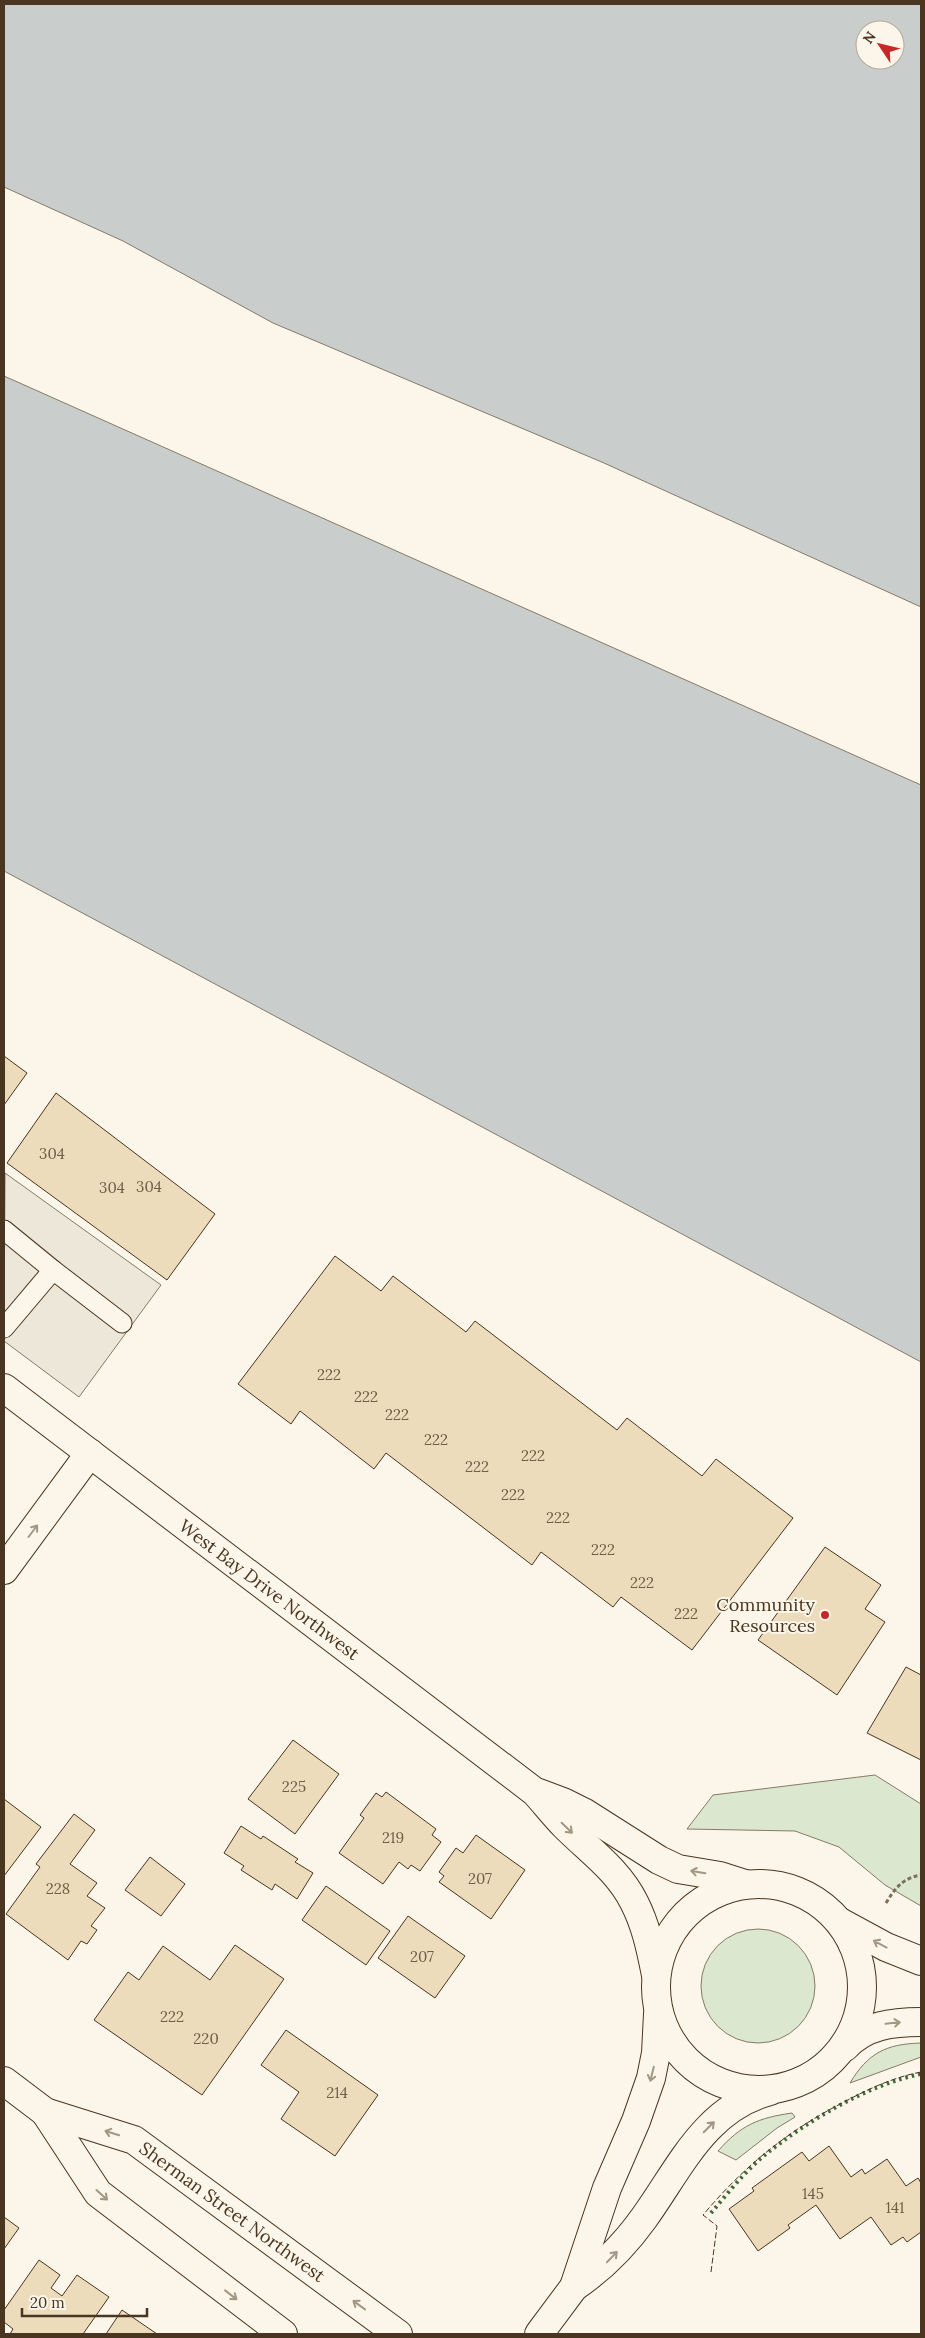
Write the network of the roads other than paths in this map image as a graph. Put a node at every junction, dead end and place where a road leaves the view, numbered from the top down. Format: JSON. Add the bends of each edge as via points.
{"nodes":[{"id":1,"x":4,"y":1230,"type":"edge"},
{"id":2,"x":53,"y":1270,"type":"junction"},
{"id":3,"x":122,"y":1323,"type":"dead end"},
{"id":4,"x":4,"y":1328,"type":"edge"},
{"id":5,"x":4,"y":1388,"type":"edge"},
{"id":6,"x":90,"y":1453,"type":"junction"},
{"id":7,"x":4,"y":1570,"type":"edge"},
{"id":8,"x":535,"y":1792,"type":"junction"},
{"id":9,"x":745,"y":1884,"type":"junction"},
{"id":10,"x":840,"y":1922,"type":"junction"},
{"id":11,"x":921,"y":1961,"type":"edge"},
{"id":12,"x":656,"y":1975,"type":"junction"},
{"id":13,"x":658,"y":2008,"type":"junction"},
{"id":14,"x":921,"y":2022,"type":"edge"},
{"id":15,"x":839,"y":2053,"type":"junction"},
{"id":16,"x":4,"y":2081,"type":"edge"},
{"id":17,"x":783,"y":2087,"type":"junction"},
{"id":18,"x":45,"y":2112,"type":"junction"},
{"id":19,"x":574,"y":2287,"type":"junction"},
{"id":20,"x":283,"y":2334,"type":"edge"},
{"id":21,"x":398,"y":2334,"type":"edge"},
{"id":22,"x":539,"y":2334,"type":"edge"}],
"edges":[{"from":1,"to":2,"type":"lane"},
{"from":2,"to":3,"type":"lane"},
{"from":2,"to":4,"type":"lane"},
{"from":5,"to":6,"type":"street","name":"West Bay Drive Northwest"},
{"from":7,"to":6,"type":"street","one_way":true},
{"from":6,"to":8,"type":"street","name":"West Bay Drive Northwest"},
{"from":9,"to":8,"type":"street","name":"West Bay Drive Northwest","one_way":true,"via":[[678,1869],[585,1813]]},
{"from":8,"to":12,"type":"street","name":"West Bay Drive Northwest","one_way":true,"via":[[620,1880],[634,1901],[643,1922]]},
{"from":9,"to":10,"type":"street","via":[[781,1885],[814,1898]]},
{"from":9,"to":12,"type":"street","via":[[712,1894],[686,1914],[666,1942]]},
{"from":11,"to":10,"type":"street","one_way":true,"via":[[886,1947]]},
{"from":10,"to":15,"type":"street","via":[[858,1953],[863,1988],[856,2023]]},
{"from":12,"to":13,"type":"street"},
{"from":13,"to":17,"type":"street","via":[[670,2039],[691,2064],[718,2082],[750,2090]]},
{"from":13,"to":19,"type":"street","one_way":true,"via":[[651,2078],[607,2188]]},
{"from":15,"to":14,"type":"street","one_way":true,"via":[[851,2040],[883,2024]]},
{"from":15,"to":17,"type":"street","via":[[809,2077]]},
{"from":16,"to":18,"type":"street","name":"Sherman Street Northwest"},
{"from":19,"to":17,"type":"street","one_way":true,"via":[[614,2256],[645,2218],[684,2156],[713,2122],[760,2093]]},
{"from":18,"to":20,"type":"street","one_way":true,"via":[[98,2192]]},
{"from":21,"to":18,"type":"street","name":"Sherman Street Northwest","one_way":true,"via":[[134,2140]]},
{"from":19,"to":22,"type":"street"}]}
